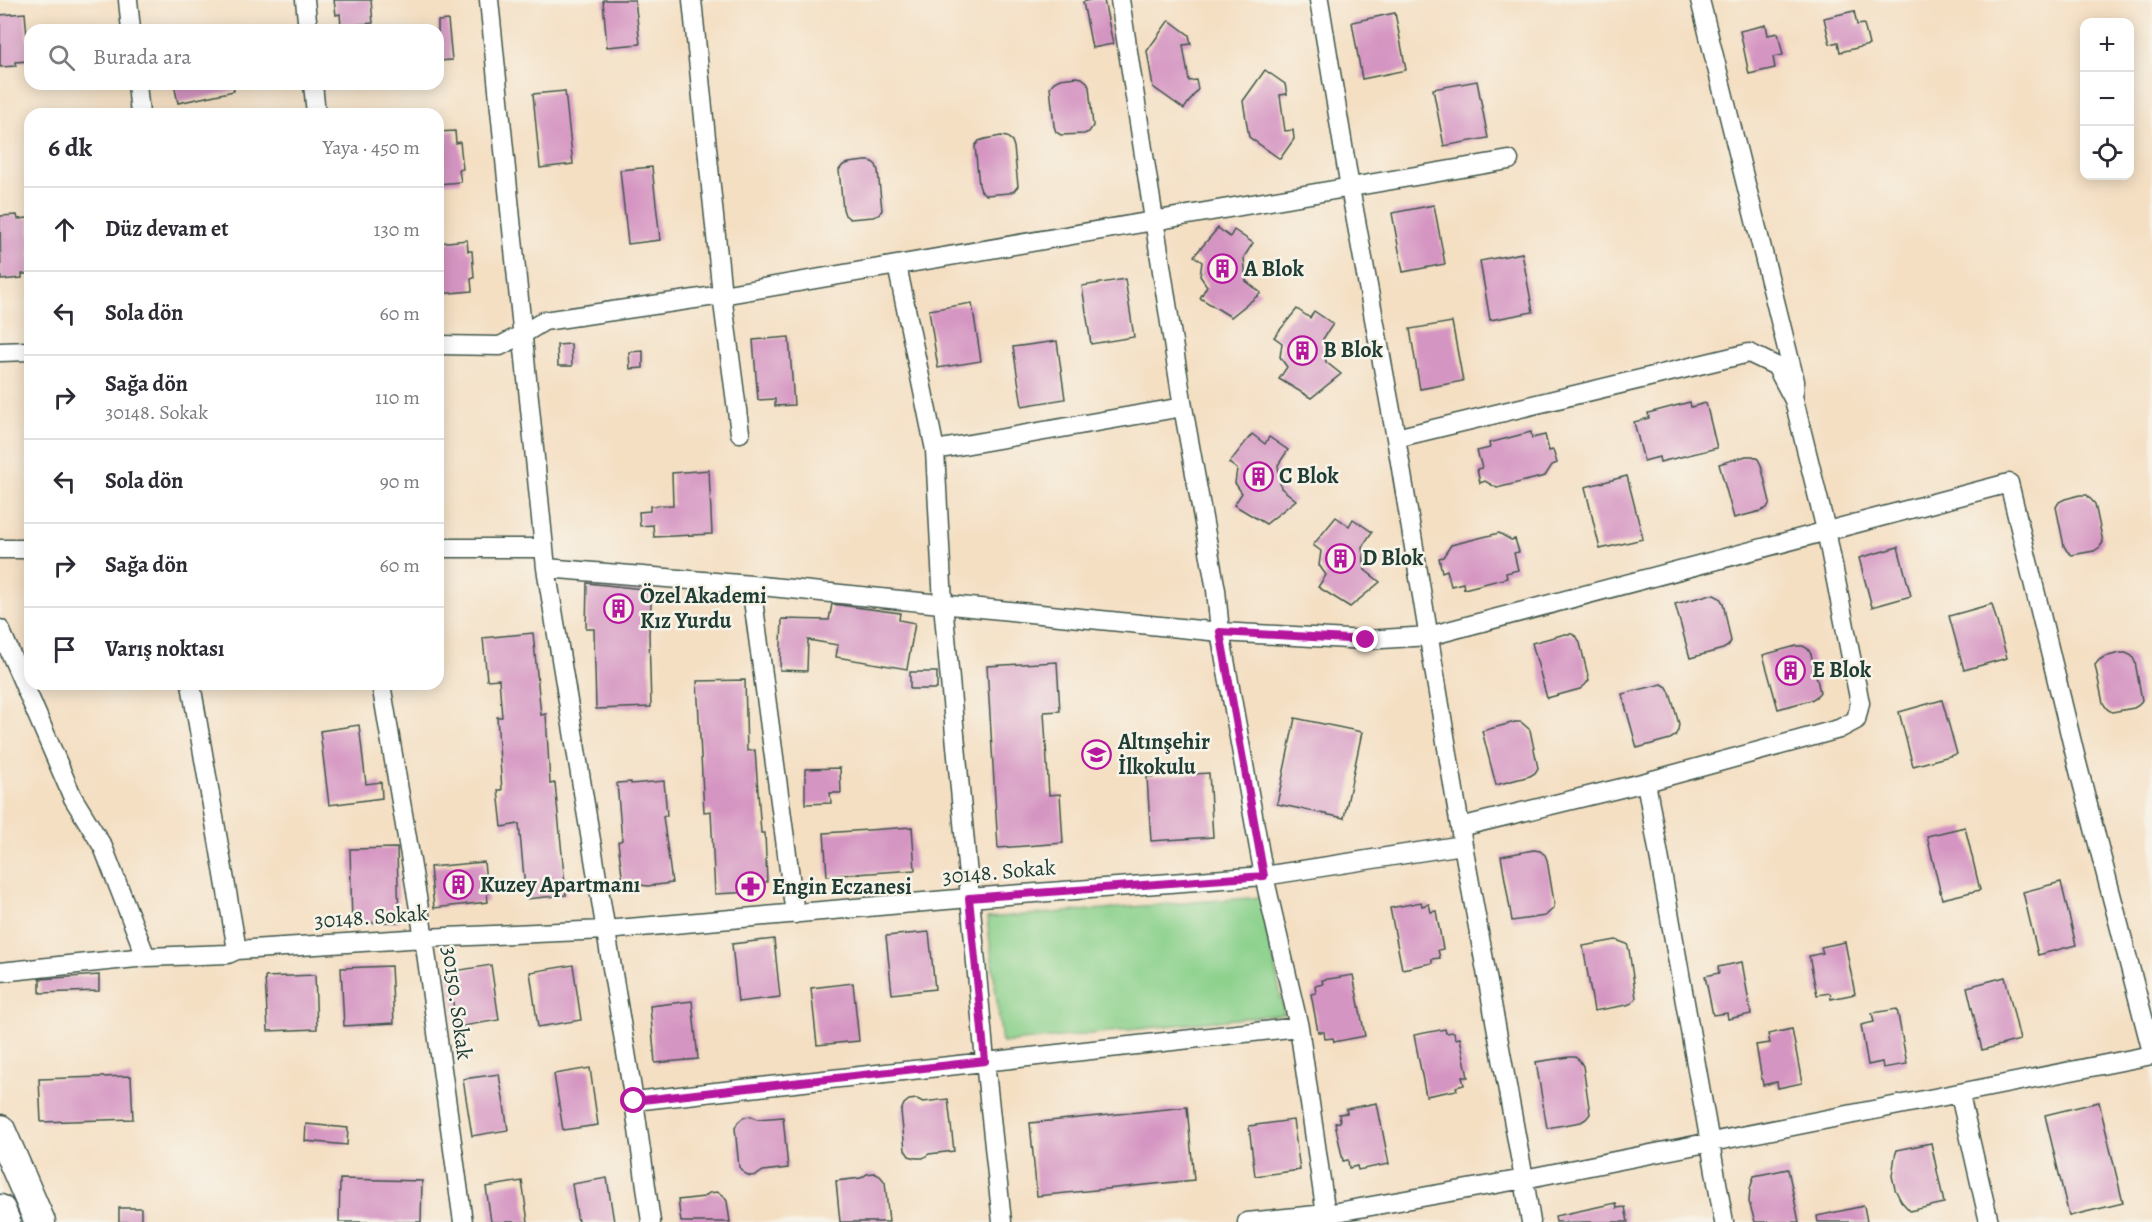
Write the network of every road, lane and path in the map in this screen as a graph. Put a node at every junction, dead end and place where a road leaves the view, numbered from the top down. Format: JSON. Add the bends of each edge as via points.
{"nodes":[{"id":1,"x":128,"y":0,"type":"edge"},
{"id":2,"x":305,"y":0,"type":"edge"},
{"id":3,"x":489,"y":0,"type":"edge"},
{"id":4,"x":692,"y":0,"type":"edge"},
{"id":5,"x":1120,"y":0,"type":"edge"},
{"id":6,"x":1320,"y":0,"type":"edge"},
{"id":7,"x":1700,"y":0,"type":"edge"},
{"id":8,"x":130,"y":24,"type":"edge"},
{"id":9,"x":307,"y":24,"type":"edge"},
{"id":10,"x":138,"y":90,"type":"edge"},
{"id":11,"x":314,"y":90,"type":"edge"},
{"id":12,"x":139,"y":108,"type":"edge"},
{"id":13,"x":315,"y":108,"type":"edge"},
{"id":14,"x":1509,"y":160,"type":"dead end"},
{"id":15,"x":1350,"y":188,"type":"junction"},
{"id":16,"x":1155,"y":220,"type":"junction"},
{"id":17,"x":897,"y":265,"type":"junction"},
{"id":18,"x":722,"y":295,"type":"junction"},
{"id":19,"x":523,"y":334,"type":"junction"},
{"id":20,"x":444,"y":345,"type":"edge"},
{"id":21,"x":24,"y":351,"type":"edge"},
{"id":22,"x":0,"y":352,"type":"edge"},
{"id":23,"x":1794,"y":400,"type":"junction"},
{"id":24,"x":1183,"y":407,"type":"junction"},
{"id":25,"x":740,"y":433,"type":"dead end"},
{"id":26,"x":1396,"y":438,"type":"junction"},
{"id":27,"x":935,"y":450,"type":"junction"},
{"id":28,"x":1826,"y":530,"type":"junction"},
{"id":29,"x":444,"y":548,"type":"edge"},
{"id":30,"x":543,"y":548,"type":"junction"},
{"id":31,"x":0,"y":549,"type":"edge"},
{"id":32,"x":24,"y":549,"type":"edge"},
{"id":33,"x":546,"y":568,"type":"junction"},
{"id":34,"x":751,"y":585,"type":"junction"},
{"id":35,"x":942,"y":604,"type":"junction"},
{"id":36,"x":0,"y":629,"type":"edge"},
{"id":37,"x":1220,"y":632,"type":"junction"},
{"id":38,"x":1429,"y":636,"type":"junction"},
{"id":39,"x":24,"y":685,"type":"edge"},
{"id":40,"x":26,"y":690,"type":"edge"},
{"id":41,"x":192,"y":690,"type":"edge"},
{"id":42,"x":382,"y":690,"type":"edge"},
{"id":43,"x":1646,"y":782,"type":"junction"},
{"id":44,"x":1461,"y":836,"type":"junction"},
{"id":45,"x":1264,"y":876,"type":"junction"},
{"id":46,"x":969,"y":898,"type":"junction"},
{"id":47,"x":795,"y":914,"type":"junction"},
{"id":48,"x":606,"y":930,"type":"junction"},
{"id":49,"x":424,"y":938,"type":"junction"},
{"id":50,"x":237,"y":950,"type":"junction"},
{"id":51,"x":146,"y":957,"type":"junction"},
{"id":52,"x":0,"y":972,"type":"edge"},
{"id":53,"x":1299,"y":1027,"type":"junction"},
{"id":54,"x":2152,"y":1054,"type":"edge"},
{"id":55,"x":985,"y":1061,"type":"junction"},
{"id":56,"x":1960,"y":1095,"type":"junction"},
{"id":57,"x":634,"y":1101,"type":"junction"},
{"id":58,"x":0,"y":1130,"type":"edge"},
{"id":59,"x":1711,"y":1143,"type":"junction"},
{"id":60,"x":1524,"y":1179,"type":"junction"},
{"id":61,"x":0,"y":1210,"type":"edge"},
{"id":62,"x":1326,"y":1218,"type":"edge"},
{"id":63,"x":5,"y":1222,"type":"edge"},
{"id":64,"x":39,"y":1222,"type":"edge"},
{"id":65,"x":463,"y":1222,"type":"edge"},
{"id":66,"x":651,"y":1222,"type":"edge"},
{"id":67,"x":1002,"y":1222,"type":"edge"},
{"id":68,"x":1247,"y":1222,"type":"edge"},
{"id":69,"x":1532,"y":1222,"type":"edge"},
{"id":70,"x":1724,"y":1222,"type":"edge"},
{"id":71,"x":1989,"y":1222,"type":"edge"}],
"edges":[{"from":1,"to":8,"type":"street"},
{"from":2,"to":9,"type":"street"},
{"from":3,"to":19,"type":"street"},
{"from":4,"to":18,"type":"street"},
{"from":5,"to":16,"type":"street"},
{"from":6,"to":15,"type":"street"},
{"from":7,"to":23,"type":"street","via":[[1795,381]]},
{"from":10,"to":12,"type":"street"},
{"from":11,"to":13,"type":"street"},
{"from":14,"to":15,"type":"street"},
{"from":15,"to":16,"type":"street"},
{"from":15,"to":26,"type":"street"},
{"from":16,"to":17,"type":"street"},
{"from":16,"to":24,"type":"street"},
{"from":17,"to":18,"type":"street"},
{"from":17,"to":27,"type":"street"},
{"from":18,"to":19,"type":"street","via":[[544,321]]},
{"from":18,"to":25,"type":"street"},
{"from":19,"to":20,"type":"street","via":[[500,346]]},
{"from":19,"to":30,"type":"street"},
{"from":21,"to":22,"type":"street"},
{"from":23,"to":26,"type":"street","via":[[1776,366],[1749,353]]},
{"from":23,"to":28,"type":"street"},
{"from":24,"to":27,"type":"street"},
{"from":24,"to":37,"type":"street"},
{"from":26,"to":38,"type":"street"},
{"from":27,"to":35,"type":"street"},
{"from":28,"to":38,"type":"street"},
{"from":28,"to":43,"type":"street","name":"30148. Sokak","via":[[1860,703],[1856,720],[1839,729]]},
{"from":28,"to":54,"type":"street","via":[[2009,483]]},
{"from":29,"to":30,"type":"street"},
{"from":30,"to":33,"type":"street"},
{"from":31,"to":32,"type":"street"},
{"from":33,"to":34,"type":"street"},
{"from":33,"to":48,"type":"street"},
{"from":34,"to":35,"type":"street"},
{"from":34,"to":47,"type":"street"},
{"from":35,"to":37,"type":"street"},
{"from":35,"to":46,"type":"street"},
{"from":36,"to":39,"type":"street"},
{"from":37,"to":38,"type":"street","via":[[1366,640]]},
{"from":37,"to":45,"type":"street"},
{"from":38,"to":44,"type":"street"},
{"from":40,"to":51,"type":"street","via":[[73,798],[103,847]]},
{"from":41,"to":50,"type":"street"},
{"from":42,"to":49,"type":"street","name":"30150. Sokak"},
{"from":43,"to":44,"type":"street","name":"30148. Sokak"},
{"from":43,"to":59,"type":"street"},
{"from":44,"to":45,"type":"street","name":"30148. Sokak"},
{"from":44,"to":60,"type":"street"},
{"from":45,"to":46,"type":"street","name":"30148. Sokak"},
{"from":45,"to":53,"type":"street"},
{"from":46,"to":47,"type":"street","name":"30148. Sokak"},
{"from":46,"to":55,"type":"street"},
{"from":47,"to":48,"type":"street","name":"30148. Sokak"},
{"from":48,"to":49,"type":"street","name":"30148. Sokak"},
{"from":48,"to":57,"type":"street"},
{"from":49,"to":50,"type":"street","name":"30148. Sokak"},
{"from":49,"to":65,"type":"street","name":"30150. Sokak"},
{"from":50,"to":51,"type":"street","name":"30148. Sokak","via":[[228,954]]},
{"from":51,"to":52,"type":"street","name":"30148. Sokak"},
{"from":53,"to":55,"type":"street"},
{"from":53,"to":62,"type":"street"},
{"from":54,"to":56,"type":"street"},
{"from":55,"to":57,"type":"street"},
{"from":55,"to":67,"type":"street"},
{"from":56,"to":59,"type":"street"},
{"from":56,"to":71,"type":"street"},
{"from":57,"to":66,"type":"street"},
{"from":58,"to":64,"type":"highway"},
{"from":59,"to":60,"type":"street"},
{"from":59,"to":70,"type":"street"},
{"from":60,"to":62,"type":"street"},
{"from":60,"to":69,"type":"street"},
{"from":61,"to":63,"type":"highway"},
{"from":62,"to":68,"type":"street"}]}
